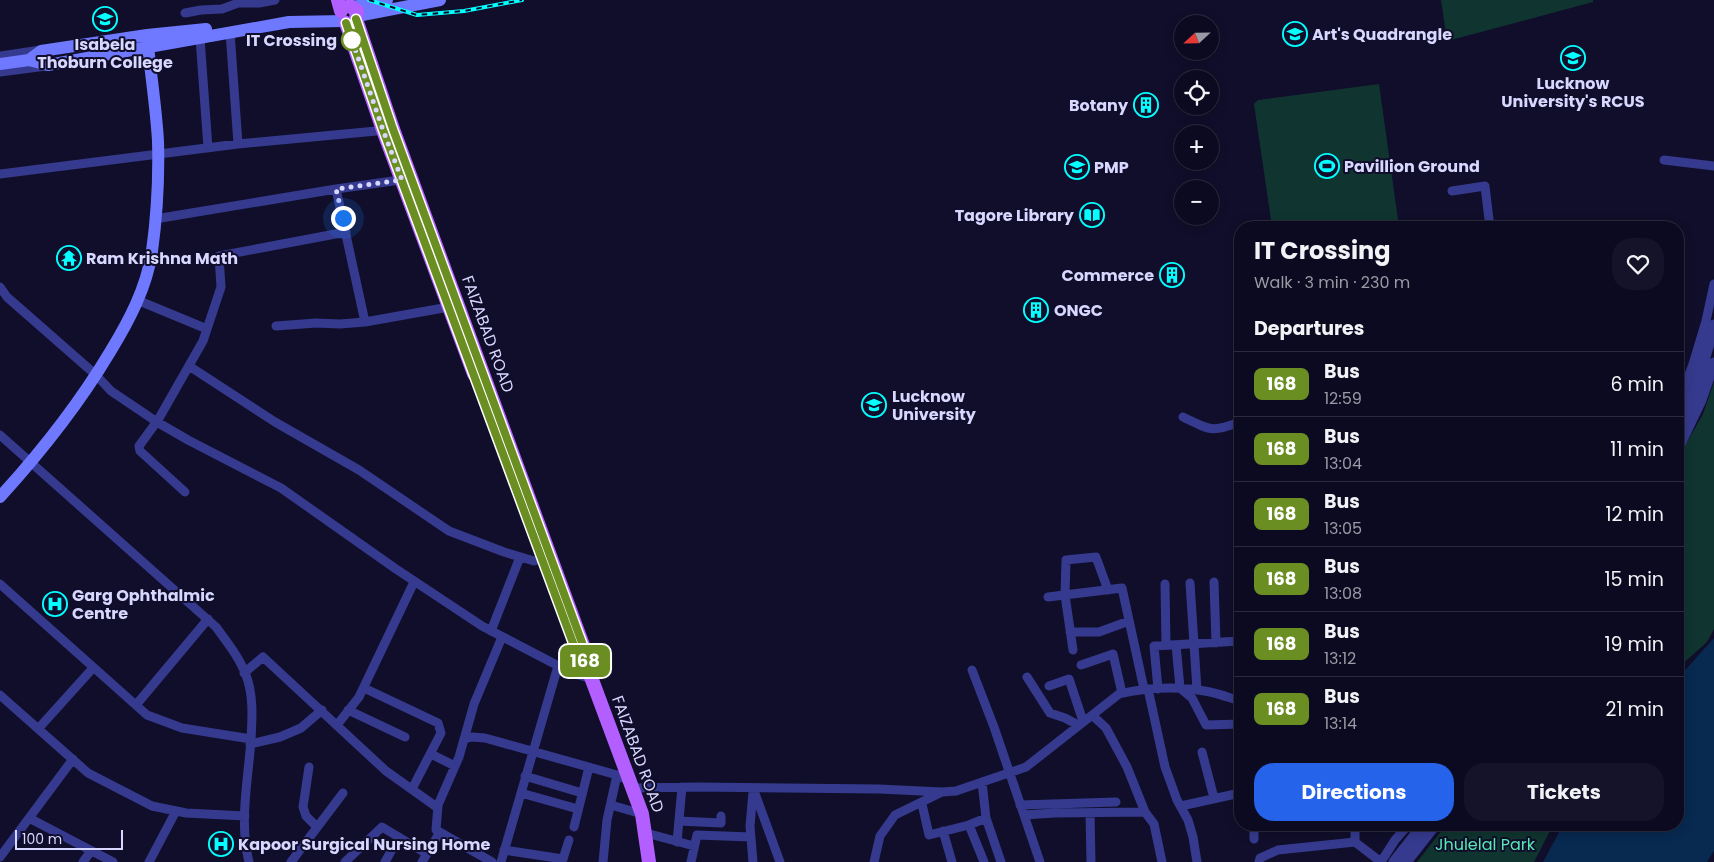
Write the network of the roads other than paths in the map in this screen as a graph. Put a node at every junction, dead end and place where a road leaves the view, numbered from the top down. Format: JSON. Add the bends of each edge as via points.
{"nodes":[{"id":1,"x":275,"y":0,"type":"edge"},
{"id":2,"x":387,"y":0,"type":"edge"},
{"id":3,"x":440,"y":0,"type":"edge"},
{"id":4,"x":348,"y":12,"type":"edge"},
{"id":5,"x":185,"y":13,"type":"dead end"},
{"id":6,"x":230,"y":32,"type":"junction"},
{"id":7,"x":200,"y":38,"type":"junction"},
{"id":8,"x":148,"y":41,"type":"junction"},
{"id":9,"x":41,"y":51,"type":"junction"},
{"id":10,"x":0,"y":57,"type":"edge"},
{"id":11,"x":29,"y":60,"type":"junction"},
{"id":12,"x":6,"y":63,"type":"edge"},
{"id":13,"x":48,"y":65,"type":"junction"},
{"id":14,"x":0,"y":71,"type":"edge"},
{"id":15,"x":388,"y":130,"type":"junction"},
{"id":16,"x":238,"y":144,"type":"junction"},
{"id":17,"x":208,"y":148,"type":"junction"},
{"id":18,"x":158,"y":155,"type":"junction"},
{"id":19,"x":1664,"y":160,"type":"dead end"},
{"id":20,"x":1714,"y":166,"type":"edge"},
{"id":21,"x":0,"y":174,"type":"edge"},
{"id":22,"x":407,"y":179,"type":"junction"},
{"id":23,"x":336,"y":189,"type":"junction"},
{"id":24,"x":1452,"y":191,"type":"dead end"},
{"id":25,"x":156,"y":218,"type":"junction"},
{"id":26,"x":1489,"y":221,"type":"edge"},
{"id":27,"x":346,"y":232,"type":"junction"},
{"id":28,"x":1714,"y":284,"type":"edge"},
{"id":29,"x":0,"y":287,"type":"edge"},
{"id":30,"x":138,"y":300,"type":"junction"},
{"id":31,"x":453,"y":305,"type":"junction"},
{"id":32,"x":365,"y":322,"type":"junction"},
{"id":33,"x":1714,"y":325,"type":"edge"},
{"id":34,"x":276,"y":326,"type":"dead end"},
{"id":35,"x":207,"y":329,"type":"junction"},
{"id":36,"x":1714,"y":363,"type":"edge"},
{"id":37,"x":189,"y":366,"type":"junction"},
{"id":38,"x":96,"y":375,"type":"junction"},
{"id":39,"x":1684,"y":385,"type":"edge"},
{"id":40,"x":1684,"y":414,"type":"edge"},
{"id":41,"x":1183,"y":417,"type":"dead end"},
{"id":42,"x":157,"y":422,"type":"junction"},
{"id":43,"x":1234,"y":424,"type":"edge"},
{"id":44,"x":0,"y":435,"type":"edge"},
{"id":45,"x":1684,"y":435,"type":"edge"},
{"id":46,"x":30,"y":462,"type":"junction"},
{"id":47,"x":185,"y":492,"type":"dead end"},
{"id":48,"x":0,"y":497,"type":"edge"},
{"id":49,"x":520,"y":557,"type":"junction"},
{"id":50,"x":546,"y":558,"type":"junction"},
{"id":51,"x":414,"y":582,"type":"junction"},
{"id":52,"x":1214,"y":582,"type":"dead end"},
{"id":53,"x":0,"y":584,"type":"edge"},
{"id":54,"x":1165,"y":584,"type":"dead end"},
{"id":55,"x":1190,"y":584,"type":"dead end"},
{"id":56,"x":1108,"y":590,"type":"junction"},
{"id":57,"x":1064,"y":595,"type":"junction"},
{"id":58,"x":1048,"y":597,"type":"dead end"},
{"id":59,"x":208,"y":619,"type":"junction"},
{"id":60,"x":1129,"y":621,"type":"junction"},
{"id":61,"x":491,"y":632,"type":"junction"},
{"id":62,"x":1070,"y":632,"type":"junction"},
{"id":63,"x":502,"y":637,"type":"junction"},
{"id":64,"x":1234,"y":642,"type":"edge"},
{"id":65,"x":1216,"y":643,"type":"junction"},
{"id":66,"x":1194,"y":644,"type":"junction"},
{"id":67,"x":1171,"y":645,"type":"junction"},
{"id":68,"x":1073,"y":650,"type":"dead end"},
{"id":69,"x":1081,"y":665,"type":"dead end"},
{"id":70,"x":558,"y":666,"type":"junction"},
{"id":71,"x":93,"y":668,"type":"junction"},
{"id":72,"x":972,"y":670,"type":"dead end"},
{"id":73,"x":244,"y":673,"type":"junction"},
{"id":74,"x":1027,"y":677,"type":"dead end"},
{"id":75,"x":592,"y":679,"type":"junction"},
{"id":76,"x":1049,"y":686,"type":"dead end"},
{"id":77,"x":364,"y":688,"type":"junction"},
{"id":78,"x":1180,"y":688,"type":"junction"},
{"id":79,"x":1146,"y":689,"type":"junction"},
{"id":80,"x":1158,"y":689,"type":"junction"},
{"id":81,"x":1197,"y":690,"type":"junction"},
{"id":82,"x":1122,"y":693,"type":"junction"},
{"id":83,"x":0,"y":695,"type":"edge"},
{"id":84,"x":1234,"y":699,"type":"edge"},
{"id":85,"x":136,"y":705,"type":"junction"},
{"id":86,"x":322,"y":710,"type":"junction"},
{"id":87,"x":348,"y":710,"type":"junction"},
{"id":88,"x":1092,"y":715,"type":"junction"},
{"id":89,"x":1081,"y":723,"type":"junction"},
{"id":90,"x":337,"y":724,"type":"junction"},
{"id":91,"x":1234,"y":724,"type":"edge"},
{"id":92,"x":38,"y":729,"type":"junction"},
{"id":93,"x":405,"y":737,"type":"dead end"},
{"id":94,"x":464,"y":739,"type":"junction"},
{"id":95,"x":251,"y":742,"type":"junction"},
{"id":96,"x":533,"y":752,"type":"junction"},
{"id":97,"x":1202,"y":752,"type":"dead end"},
{"id":98,"x":430,"y":754,"type":"junction"},
{"id":99,"x":73,"y":760,"type":"junction"},
{"id":100,"x":455,"y":766,"type":"junction"},
{"id":101,"x":309,"y":767,"type":"dead end"},
{"id":102,"x":589,"y":767,"type":"junction"},
{"id":103,"x":1009,"y":772,"type":"junction"},
{"id":104,"x":526,"y":776,"type":"junction"},
{"id":105,"x":627,"y":781,"type":"junction"},
{"id":106,"x":982,"y":782,"type":"junction"},
{"id":107,"x":682,"y":787,"type":"junction"},
{"id":108,"x":753,"y":788,"type":"junction"},
{"id":109,"x":412,"y":790,"type":"junction"},
{"id":110,"x":942,"y":792,"type":"junction"},
{"id":111,"x":343,"y":793,"type":"dead end"},
{"id":112,"x":521,"y":793,"type":"junction"},
{"id":113,"x":582,"y":793,"type":"junction"},
{"id":114,"x":1234,"y":794,"type":"edge"},
{"id":115,"x":1214,"y":798,"type":"junction"},
{"id":116,"x":1116,"y":802,"type":"dead end"},
{"id":117,"x":922,"y":804,"type":"junction"},
{"id":118,"x":610,"y":805,"type":"junction"},
{"id":119,"x":1020,"y":805,"type":"junction"},
{"id":120,"x":1181,"y":806,"type":"junction"},
{"id":121,"x":438,"y":808,"type":"junction"},
{"id":122,"x":578,"y":808,"type":"junction"},
{"id":123,"x":176,"y":811,"type":"junction"},
{"id":124,"x":1145,"y":812,"type":"junction"},
{"id":125,"x":1090,"y":813,"type":"junction"},
{"id":126,"x":642,"y":814,"type":"junction"},
{"id":127,"x":1024,"y":815,"type":"junction"},
{"id":128,"x":245,"y":816,"type":"junction"},
{"id":129,"x":29,"y":818,"type":"junction"},
{"id":130,"x":986,"y":818,"type":"junction"},
{"id":131,"x":679,"y":821,"type":"junction"},
{"id":132,"x":969,"y":825,"type":"junction"},
{"id":133,"x":318,"y":827,"type":"junction"},
{"id":134,"x":574,"y":827,"type":"dead end"},
{"id":135,"x":943,"y":831,"type":"junction"},
{"id":136,"x":1254,"y":831,"type":"edge"},
{"id":137,"x":1354,"y":831,"type":"edge"},
{"id":138,"x":1403,"y":831,"type":"edge"},
{"id":139,"x":1418,"y":831,"type":"edge"},
{"id":140,"x":1429,"y":831,"type":"edge"},
{"id":141,"x":440,"y":832,"type":"junction"},
{"id":142,"x":646,"y":833,"type":"junction"},
{"id":143,"x":721,"y":836,"type":"junction"},
{"id":144,"x":399,"y":837,"type":"junction"},
{"id":145,"x":751,"y":837,"type":"junction"},
{"id":146,"x":1254,"y":839,"type":"dead end"},
{"id":147,"x":569,"y":840,"type":"dead end"},
{"id":148,"x":677,"y":842,"type":"junction"},
{"id":149,"x":1355,"y":842,"type":"junction"},
{"id":150,"x":694,"y":846,"type":"junction"},
{"id":151,"x":91,"y":850,"type":"junction"},
{"id":152,"x":504,"y":850,"type":"junction"},
{"id":153,"x":0,"y":857,"type":"edge"},
{"id":154,"x":424,"y":858,"type":"edge"},
{"id":155,"x":563,"y":860,"type":"edge"},
{"id":156,"x":151,"y":861,"type":"edge"},
{"id":157,"x":83,"y":862,"type":"edge"},
{"id":158,"x":113,"y":862,"type":"edge"},
{"id":159,"x":249,"y":862,"type":"edge"},
{"id":160,"x":292,"y":862,"type":"edge"},
{"id":161,"x":345,"y":862,"type":"edge"},
{"id":162,"x":385,"y":862,"type":"edge"},
{"id":163,"x":492,"y":862,"type":"edge"},
{"id":164,"x":501,"y":862,"type":"edge"},
{"id":165,"x":603,"y":862,"type":"edge"},
{"id":166,"x":649,"y":862,"type":"edge"},
{"id":167,"x":691,"y":862,"type":"edge"},
{"id":168,"x":753,"y":862,"type":"edge"},
{"id":169,"x":780,"y":862,"type":"edge"},
{"id":170,"x":874,"y":862,"type":"edge"},
{"id":171,"x":952,"y":862,"type":"edge"},
{"id":172,"x":982,"y":862,"type":"edge"},
{"id":173,"x":1001,"y":862,"type":"edge"},
{"id":174,"x":1040,"y":862,"type":"edge"},
{"id":175,"x":1091,"y":862,"type":"edge"},
{"id":176,"x":1162,"y":862,"type":"edge"},
{"id":177,"x":1198,"y":862,"type":"edge"},
{"id":178,"x":1259,"y":862,"type":"edge"},
{"id":179,"x":1381,"y":862,"type":"edge"},
{"id":180,"x":1394,"y":862,"type":"edge"},
{"id":181,"x":1406,"y":862,"type":"edge"}],
"edges":[{"from":1,"to":5,"type":"street"},
{"from":2,"to":4,"type":"main road"},
{"from":3,"to":4,"type":"main road"},
{"from":4,"to":6,"type":"main road"},
{"from":4,"to":8,"type":"main road"},
{"from":4,"to":15,"type":"main road","name":"FAIZABAD ROAD"},
{"from":6,"to":7,"type":"main road"},
{"from":6,"to":16,"type":"street"},
{"from":7,"to":8,"type":"main road"},
{"from":7,"to":17,"type":"street"},
{"from":8,"to":9,"type":"main road"},
{"from":8,"to":13,"type":"main road"},
{"from":8,"to":18,"type":"main road"},
{"from":9,"to":10,"type":"street"},
{"from":9,"to":11,"type":"main road"},
{"from":11,"to":12,"type":"main road"},
{"from":11,"to":13,"type":"main road"},
{"from":13,"to":14,"type":"street"},
{"from":15,"to":16,"type":"street"},
{"from":15,"to":22,"type":"main road","name":"FAIZABAD ROAD"},
{"from":16,"to":17,"type":"street"},
{"from":17,"to":18,"type":"street"},
{"from":18,"to":21,"type":"street"},
{"from":18,"to":25,"type":"main road"},
{"from":19,"to":20,"type":"street"},
{"from":22,"to":23,"type":"street"},
{"from":22,"to":31,"type":"main road","name":"FAIZABAD ROAD"},
{"from":23,"to":25,"type":"street"},
{"from":23,"to":27,"type":"street"},
{"from":24,"to":26,"type":"street","via":[[1485,186]]},
{"from":25,"to":30,"type":"main road","via":[[152,253]]},
{"from":27,"to":32,"type":"street"},
{"from":27,"to":35,"type":"street","via":[[220,256],[221,287]]},
{"from":28,"to":39,"type":"street","via":[[1706,321]]},
{"from":29,"to":38,"type":"street","via":[[7,297]]},
{"from":30,"to":35,"type":"street"},
{"from":30,"to":38,"type":"main road"},
{"from":31,"to":32,"type":"street"},
{"from":31,"to":50,"type":"main road","name":"FAIZABAD ROAD"},
{"from":32,"to":34,"type":"street"},
{"from":33,"to":40,"type":"street","via":[[1708,351]]},
{"from":35,"to":37,"type":"street"},
{"from":36,"to":45,"type":"street"},
{"from":37,"to":42,"type":"street"},
{"from":37,"to":49,"type":"street","via":[[275,422],[359,470],[449,531]]},
{"from":38,"to":42,"type":"street","via":[[111,391]]},
{"from":38,"to":46,"type":"main road"},
{"from":41,"to":43,"type":"street","via":[[1207,429]]},
{"from":42,"to":47,"type":"street","via":[[139,446],[140,451]]},
{"from":42,"to":51,"type":"street","via":[[281,488]]},
{"from":44,"to":46,"type":"street"},
{"from":46,"to":48,"type":"main road"},
{"from":46,"to":59,"type":"street"},
{"from":49,"to":50,"type":"street","via":[[534,561]]},
{"from":49,"to":61,"type":"street"},
{"from":50,"to":75,"type":"main road","name":"FAIZABAD ROAD","via":[[584,648]]},
{"from":51,"to":61,"type":"street"},
{"from":51,"to":77,"type":"street"},
{"from":52,"to":65,"type":"street"},
{"from":53,"to":71,"type":"street"},
{"from":54,"to":67,"type":"street"},
{"from":55,"to":66,"type":"street"},
{"from":56,"to":57,"type":"street"},
{"from":56,"to":57,"type":"street","via":[[1096,557],[1066,560]]},
{"from":56,"to":60,"type":"street","via":[[1122,588]]},
{"from":57,"to":58,"type":"street"},
{"from":57,"to":62,"type":"street"},
{"from":59,"to":73,"type":"street","via":[[233,649]]},
{"from":59,"to":85,"type":"street"},
{"from":60,"to":62,"type":"street","via":[[1099,632]]},
{"from":60,"to":79,"type":"street"},
{"from":61,"to":63,"type":"street"},
{"from":62,"to":68,"type":"street"},
{"from":63,"to":70,"type":"street"},
{"from":63,"to":94,"type":"street","via":[[474,704]]},
{"from":64,"to":65,"type":"street"},
{"from":65,"to":66,"type":"street"},
{"from":66,"to":67,"type":"street"},
{"from":66,"to":81,"type":"street"},
{"from":67,"to":78,"type":"street"},
{"from":67,"to":80,"type":"street","via":[[1154,646]]},
{"from":69,"to":82,"type":"street","via":[[1113,654]]},
{"from":70,"to":75,"type":"street"},
{"from":70,"to":96,"type":"street"},
{"from":71,"to":85,"type":"street"},
{"from":71,"to":92,"type":"street"},
{"from":72,"to":103,"type":"street"},
{"from":73,"to":86,"type":"street","via":[[263,657]]},
{"from":73,"to":95,"type":"street","via":[[253,708]]},
{"from":74,"to":89,"type":"street","via":[[1050,713]]},
{"from":75,"to":105,"type":"main road","name":"FAIZABAD ROAD"},
{"from":76,"to":89,"type":"street","via":[[1069,679]]},
{"from":77,"to":87,"type":"street"},
{"from":77,"to":98,"type":"street","via":[[438,723],[441,733]]},
{"from":78,"to":80,"type":"street"},
{"from":78,"to":81,"type":"street"},
{"from":78,"to":91,"type":"street","via":[[1192,698],[1206,725]]},
{"from":79,"to":80,"type":"street"},
{"from":79,"to":82,"type":"street"},
{"from":79,"to":120,"type":"street","via":[[1165,767]]},
{"from":81,"to":84,"type":"street"},
{"from":82,"to":88,"type":"street"},
{"from":83,"to":92,"type":"street"},
{"from":85,"to":95,"type":"street","via":[[147,715],[182,728]]},
{"from":86,"to":90,"type":"street"},
{"from":86,"to":95,"type":"street","via":[[301,728],[280,737]]},
{"from":87,"to":90,"type":"street"},
{"from":87,"to":93,"type":"street"},
{"from":88,"to":89,"type":"street"},
{"from":88,"to":124,"type":"street","via":[[1106,728],[1127,767]]},
{"from":89,"to":103,"type":"street","via":[[1026,767]]},
{"from":90,"to":109,"type":"street","via":[[386,771]]},
{"from":92,"to":99,"type":"street"},
{"from":94,"to":96,"type":"street","via":[[485,738]]},
{"from":94,"to":100,"type":"street"},
{"from":95,"to":128,"type":"street"},
{"from":96,"to":102,"type":"street"},
{"from":96,"to":104,"type":"street"},
{"from":97,"to":115,"type":"street"},
{"from":98,"to":100,"type":"street"},
{"from":98,"to":109,"type":"street"},
{"from":99,"to":123,"type":"street","via":[[88,772],[152,806]]},
{"from":99,"to":129,"type":"street"},
{"from":100,"to":121,"type":"street"},
{"from":101,"to":133,"type":"street","via":[[303,806],[306,816]]},
{"from":102,"to":105,"type":"street"},
{"from":102,"to":113,"type":"street"},
{"from":103,"to":106,"type":"street"},
{"from":103,"to":119,"type":"street"},
{"from":104,"to":112,"type":"street"},
{"from":104,"to":113,"type":"street"},
{"from":105,"to":107,"type":"street"},
{"from":105,"to":118,"type":"street"},
{"from":105,"to":126,"type":"main road","name":"FAIZABAD ROAD"},
{"from":106,"to":110,"type":"street"},
{"from":106,"to":130,"type":"street"},
{"from":107,"to":108,"type":"street"},
{"from":107,"to":131,"type":"street"},
{"from":108,"to":110,"type":"street"},
{"from":108,"to":145,"type":"street"},
{"from":108,"to":169,"type":"street"},
{"from":109,"to":121,"type":"street"},
{"from":110,"to":117,"type":"street"},
{"from":111,"to":133,"type":"street"},
{"from":112,"to":122,"type":"street"},
{"from":112,"to":152,"type":"street"},
{"from":113,"to":122,"type":"street"},
{"from":114,"to":115,"type":"street"},
{"from":115,"to":120,"type":"street"},
{"from":116,"to":119,"type":"street"},
{"from":117,"to":135,"type":"street","via":[[929,835]]},
{"from":117,"to":170,"type":"street","via":[[895,815],[887,824],[880,836]]},
{"from":118,"to":126,"type":"street"},
{"from":118,"to":165,"type":"street"},
{"from":119,"to":127,"type":"street"},
{"from":120,"to":177,"type":"street","via":[[1188,820]]},
{"from":121,"to":141,"type":"street","via":[[436,830]]},
{"from":122,"to":134,"type":"street"},
{"from":123,"to":128,"type":"street"},
{"from":123,"to":156,"type":"street"},
{"from":124,"to":125,"type":"street"},
{"from":124,"to":176,"type":"street","via":[[1154,824]]},
{"from":125,"to":127,"type":"street"},
{"from":125,"to":175,"type":"street"},
{"from":126,"to":142,"type":"main road","name":"FAIZABAD ROAD"},
{"from":127,"to":174,"type":"street"},
{"from":128,"to":159,"type":"street","via":[[245,847]]},
{"from":129,"to":151,"type":"street"},
{"from":129,"to":153,"type":"street"},
{"from":130,"to":132,"type":"street"},
{"from":130,"to":173,"type":"street"},
{"from":131,"to":143,"type":"street","via":[[721,820]]},
{"from":131,"to":148,"type":"street"},
{"from":132,"to":135,"type":"street"},
{"from":132,"to":172,"type":"street"},
{"from":133,"to":160,"type":"street"},
{"from":135,"to":171,"type":"street"},
{"from":136,"to":146,"type":"street"},
{"from":137,"to":149,"type":"street"},
{"from":138,"to":179,"type":"street"},
{"from":139,"to":180,"type":"street"},
{"from":140,"to":181,"type":"street"},
{"from":141,"to":154,"type":"street"},
{"from":141,"to":163,"type":"street"},
{"from":142,"to":148,"type":"street"},
{"from":142,"to":166,"type":"main road","name":"FAIZABAD ROAD"},
{"from":143,"to":145,"type":"street"},
{"from":143,"to":150,"type":"street","via":[[697,835]]},
{"from":144,"to":154,"type":"street"},
{"from":144,"to":161,"type":"street","via":[[382,827]]},
{"from":144,"to":162,"type":"street"},
{"from":145,"to":168,"type":"street"},
{"from":147,"to":155,"type":"street"},
{"from":148,"to":150,"type":"street"},
{"from":149,"to":178,"type":"street","via":[[1278,850],[1260,858]]},
{"from":149,"to":179,"type":"street"},
{"from":150,"to":167,"type":"street"},
{"from":151,"to":157,"type":"street"},
{"from":151,"to":158,"type":"street"},
{"from":152,"to":155,"type":"street"},
{"from":152,"to":164,"type":"street"}]}
